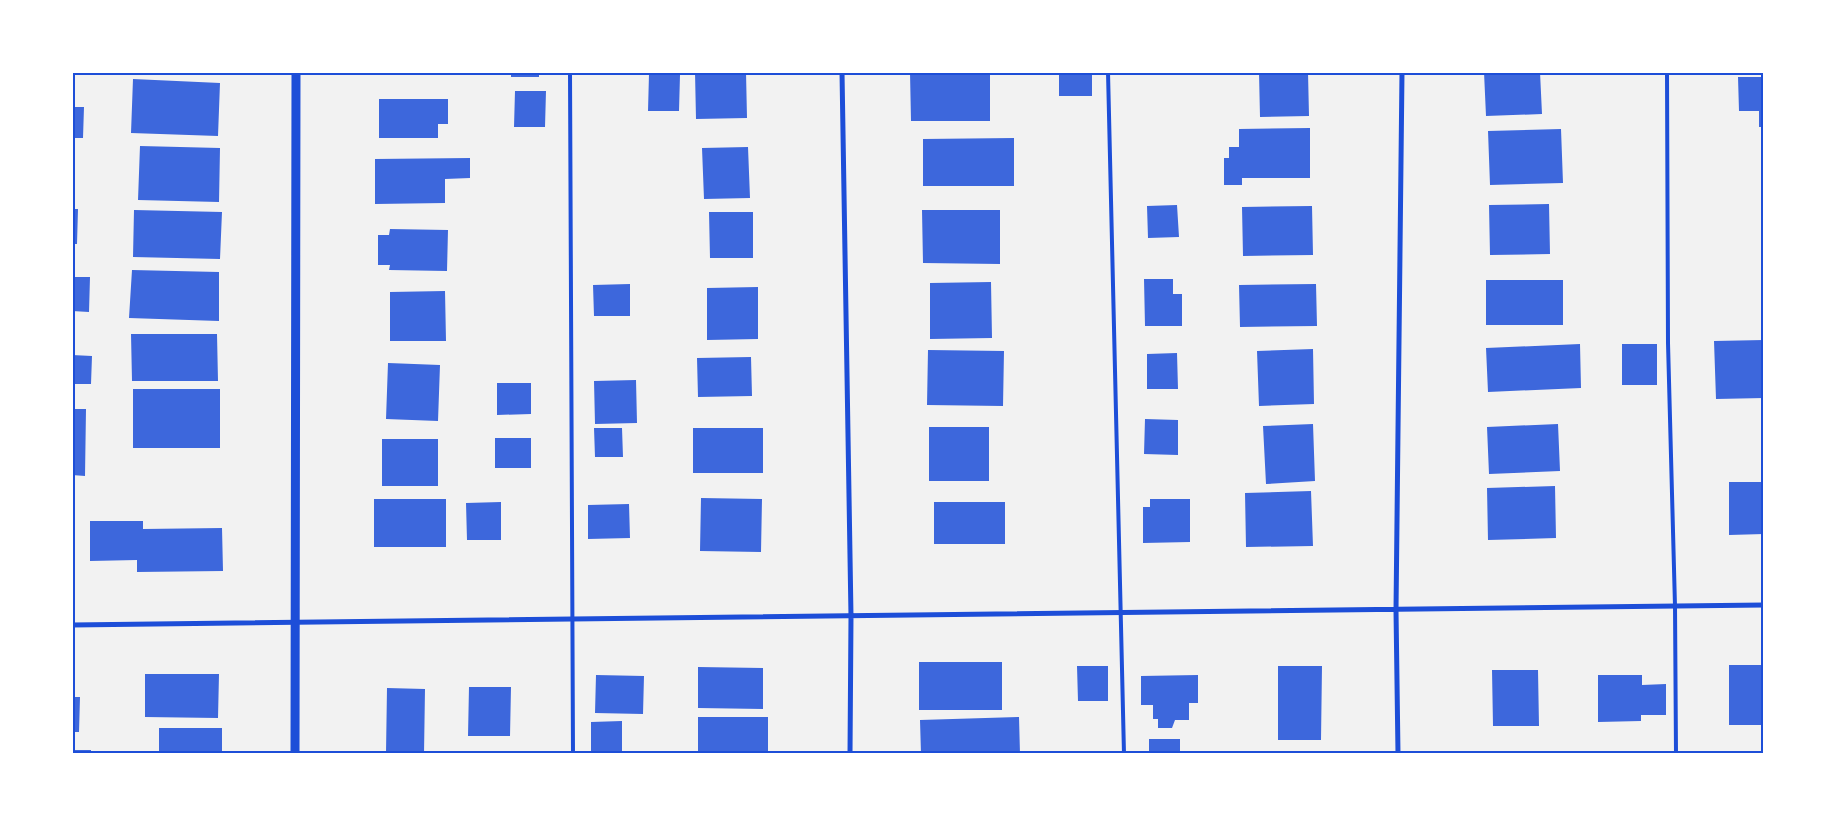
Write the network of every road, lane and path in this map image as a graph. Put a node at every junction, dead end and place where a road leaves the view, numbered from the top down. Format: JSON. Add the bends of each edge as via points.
{"nodes":[{"id":1,"x":296,"y":72,"type":"edge"},
{"id":2,"x":570,"y":72,"type":"edge"},
{"id":3,"x":842,"y":72,"type":"edge"},
{"id":4,"x":1108,"y":72,"type":"edge"},
{"id":5,"x":1402,"y":72,"type":"edge"},
{"id":6,"x":1667,"y":72,"type":"edge"},
{"id":7,"x":1764,"y":605,"type":"edge"},
{"id":8,"x":1675,"y":606,"type":"junction"},
{"id":9,"x":1396,"y":610,"type":"junction"},
{"id":10,"x":1123,"y":614,"type":"junction"},
{"id":11,"x":851,"y":616,"type":"junction"},
{"id":12,"x":574,"y":619,"type":"junction"},
{"id":13,"x":294,"y":622,"type":"junction"},
{"id":14,"x":72,"y":625,"type":"edge"},
{"id":15,"x":295,"y":754,"type":"edge"},
{"id":16,"x":574,"y":754,"type":"edge"},
{"id":17,"x":850,"y":754,"type":"edge"},
{"id":18,"x":1124,"y":754,"type":"edge"},
{"id":19,"x":1398,"y":754,"type":"edge"},
{"id":20,"x":1676,"y":754,"type":"edge"}],
"edges":[{"from":1,"to":13,"type":"street"},
{"from":2,"to":12,"type":"lane"},
{"from":3,"to":11,"type":"street"},
{"from":4,"to":10,"type":"lane"},
{"from":5,"to":9,"type":"street"},
{"from":6,"to":8,"type":"lane","via":[[1668,362]]},
{"from":7,"to":8,"type":"street"},
{"from":8,"to":9,"type":"street"},
{"from":8,"to":20,"type":"lane"},
{"from":9,"to":10,"type":"street"},
{"from":9,"to":19,"type":"street"},
{"from":10,"to":11,"type":"street"},
{"from":10,"to":18,"type":"lane"},
{"from":11,"to":12,"type":"street"},
{"from":11,"to":17,"type":"street"},
{"from":12,"to":13,"type":"street"},
{"from":12,"to":16,"type":"lane"},
{"from":13,"to":14,"type":"street"},
{"from":13,"to":15,"type":"street"}]}
